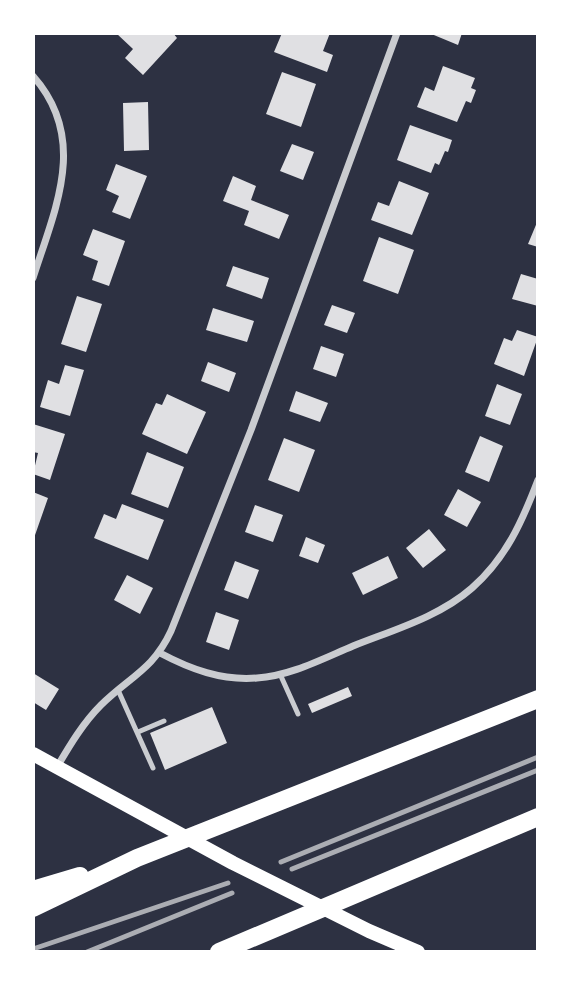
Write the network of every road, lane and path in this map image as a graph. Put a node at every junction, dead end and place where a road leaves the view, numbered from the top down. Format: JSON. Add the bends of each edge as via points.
{"nodes":[{"id":1,"x":397,"y":33,"type":"edge"},
{"id":2,"x":33,"y":76,"type":"edge"},
{"id":3,"x":33,"y":278,"type":"edge"},
{"id":4,"x":538,"y":480,"type":"edge"},
{"id":5,"x":160,"y":653,"type":"junction"},
{"id":6,"x":280,"y":674,"type":"junction"},
{"id":7,"x":118,"y":690,"type":"junction"},
{"id":8,"x":538,"y":699,"type":"edge"},
{"id":9,"x":298,"y":714,"type":"dead end"},
{"id":10,"x":164,"y":721,"type":"dead end"},
{"id":11,"x":138,"y":732,"type":"junction"},
{"id":12,"x":33,"y":754,"type":"edge"},
{"id":13,"x":57,"y":767,"type":"junction"},
{"id":14,"x":153,"y":768,"type":"dead end"},
{"id":15,"x":538,"y":817,"type":"edge"},
{"id":16,"x":137,"y":858,"type":"junction"},
{"id":17,"x":33,"y":890,"type":"edge"},
{"id":18,"x":33,"y":908,"type":"edge"},
{"id":19,"x":411,"y":949,"type":"edge"},
{"id":20,"x":219,"y":952,"type":"edge"}],
"edges":[{"from":1,"to":5,"type":"street","via":[[251,430]]},
{"from":2,"to":3,"type":"street","via":[[53,104],[65,146],[59,198]]},
{"from":4,"to":6,"type":"street","via":[[509,546],[460,598],[416,621]]},
{"from":5,"to":6,"type":"street","via":[[220,676]]},
{"from":5,"to":7,"type":"street"},
{"from":6,"to":9,"type":"lane"},
{"from":7,"to":11,"type":"lane"},
{"from":7,"to":13,"type":"street","via":[[89,718]]},
{"from":8,"to":16,"type":"highway"},
{"from":10,"to":11,"type":"lane"},
{"from":11,"to":14,"type":"lane"},
{"from":12,"to":13,"type":"main road"},
{"from":13,"to":19,"type":"main road","via":[[233,863]]},
{"from":15,"to":20,"type":"highway"},
{"from":16,"to":17,"type":"highway"},
{"from":16,"to":18,"type":"highway"}]}
